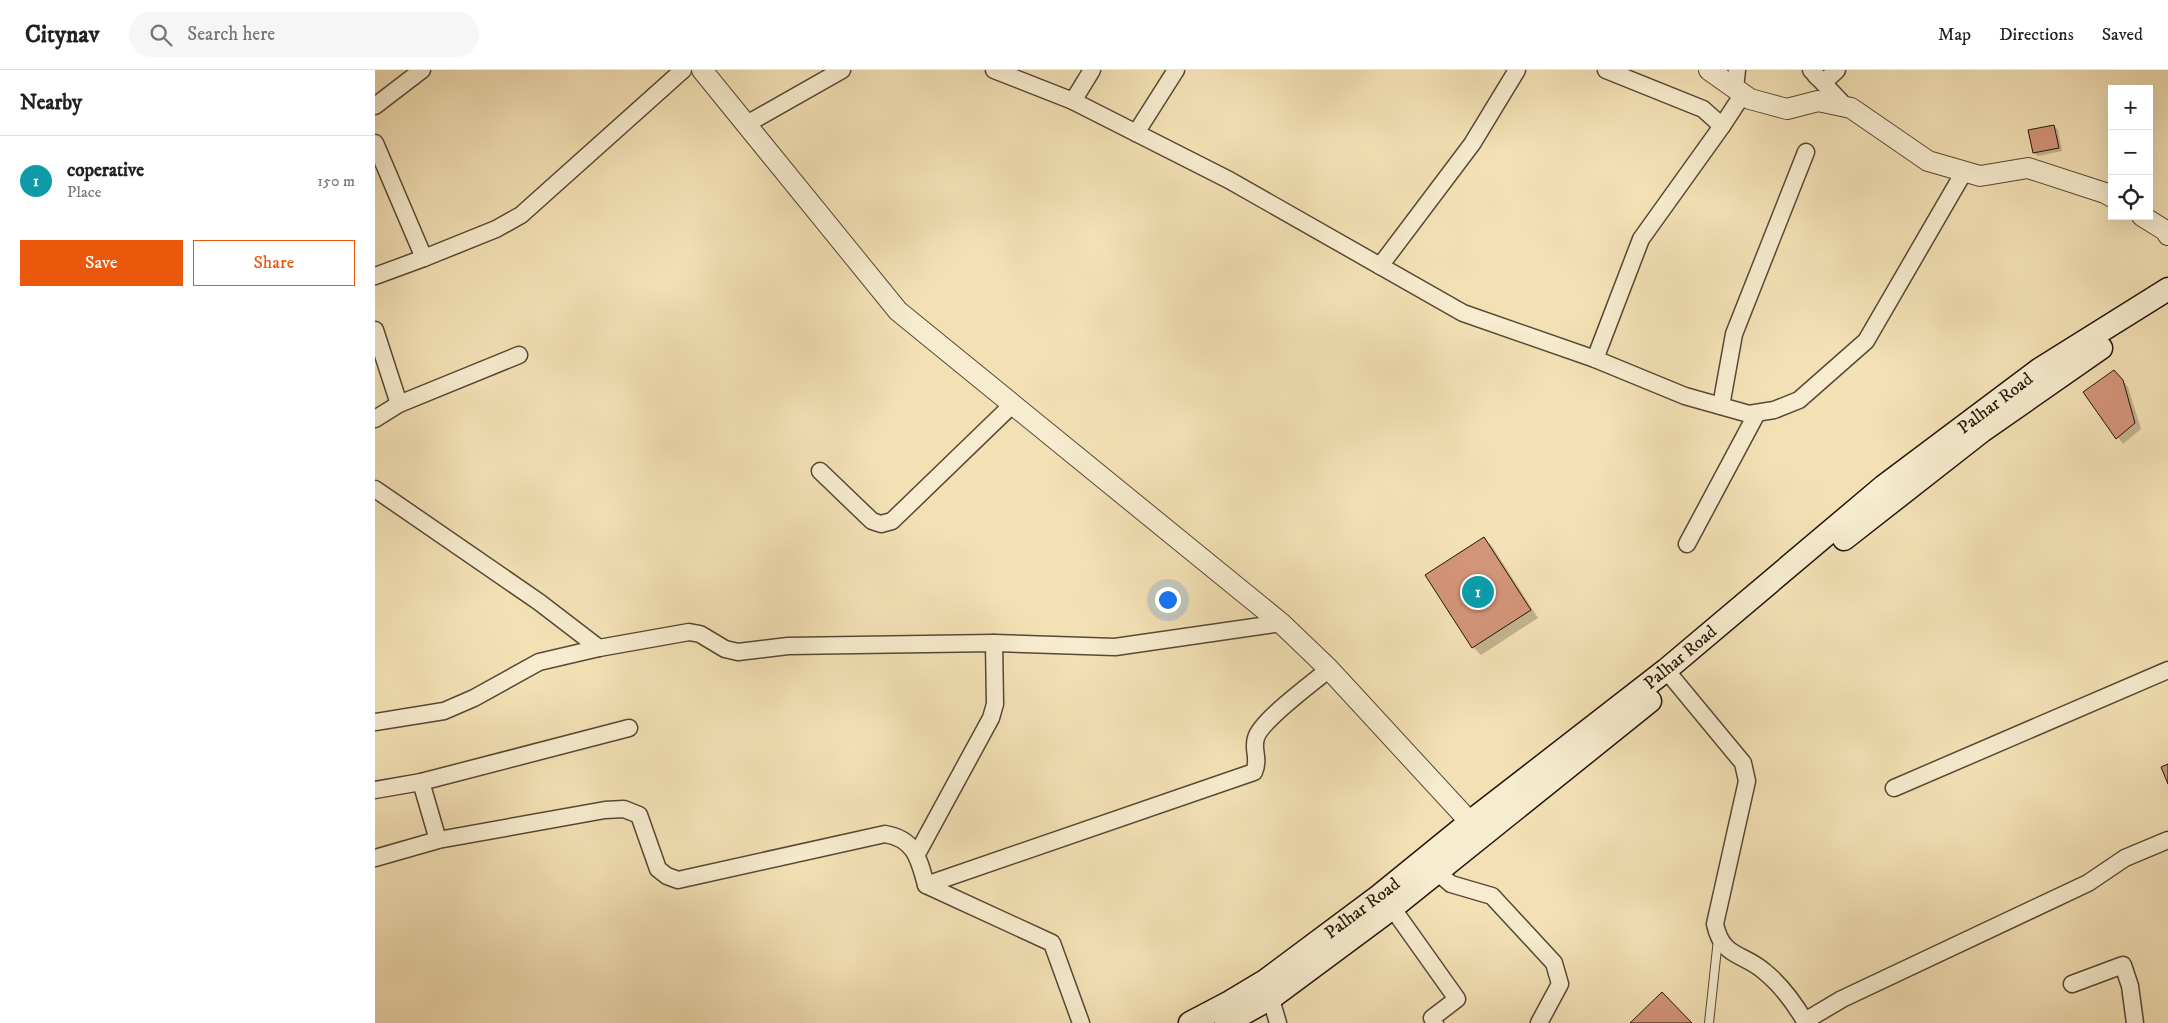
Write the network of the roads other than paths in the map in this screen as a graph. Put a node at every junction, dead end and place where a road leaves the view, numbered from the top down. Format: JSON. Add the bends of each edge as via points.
{"nodes":[{"id":1,"x":422,"y":70,"type":"edge"},
{"id":2,"x":683,"y":70,"type":"edge"},
{"id":3,"x":702,"y":70,"type":"edge"},
{"id":4,"x":842,"y":70,"type":"edge"},
{"id":5,"x":994,"y":70,"type":"edge"},
{"id":6,"x":1093,"y":70,"type":"edge"},
{"id":7,"x":1176,"y":70,"type":"edge"},
{"id":8,"x":1517,"y":70,"type":"edge"},
{"id":9,"x":1606,"y":70,"type":"edge"},
{"id":10,"x":1709,"y":70,"type":"edge"},
{"id":11,"x":1811,"y":70,"type":"edge"},
{"id":12,"x":1837,"y":70,"type":"edge"},
{"id":13,"x":1824,"y":82,"type":"junction"},
{"id":14,"x":1738,"y":84,"type":"edge"},
{"id":15,"x":1073,"y":101,"type":"junction"},
{"id":16,"x":375,"y":106,"type":"edge"},
{"id":17,"x":1845,"y":106,"type":"junction"},
{"id":18,"x":745,"y":125,"type":"junction"},
{"id":19,"x":1722,"y":126,"type":"junction"},
{"id":20,"x":1136,"y":133,"type":"junction"},
{"id":21,"x":375,"y":143,"type":"edge"},
{"id":22,"x":1806,"y":152,"type":"dead end"},
{"id":23,"x":1964,"y":172,"type":"junction"},
{"id":24,"x":2108,"y":195,"type":"edge"},
{"id":25,"x":2148,"y":220,"type":"edge"},
{"id":26,"x":2168,"y":234,"type":"edge"},
{"id":27,"x":424,"y":258,"type":"junction"},
{"id":28,"x":1380,"y":266,"type":"junction"},
{"id":29,"x":375,"y":276,"type":"edge"},
{"id":30,"x":2168,"y":289,"type":"edge"},
{"id":31,"x":2168,"y":308,"type":"edge"},
{"id":32,"x":375,"y":330,"type":"edge"},
{"id":33,"x":519,"y":355,"type":"dead end"},
{"id":34,"x":1595,"y":359,"type":"junction"},
{"id":35,"x":399,"y":404,"type":"junction"},
{"id":36,"x":1013,"y":404,"type":"junction"},
{"id":37,"x":1721,"y":406,"type":"junction"},
{"id":38,"x":1757,"y":412,"type":"junction"},
{"id":39,"x":375,"y":419,"type":"edge"},
{"id":40,"x":820,"y":471,"type":"dead end"},
{"id":41,"x":375,"y":489,"type":"edge"},
{"id":42,"x":1687,"y":544,"type":"dead end"},
{"id":43,"x":1281,"y":623,"type":"junction"},
{"id":44,"x":994,"y":643,"type":"junction"},
{"id":45,"x":599,"y":648,"type":"junction"},
{"id":46,"x":1329,"y":669,"type":"junction"},
{"id":47,"x":2168,"y":670,"type":"edge"},
{"id":48,"x":1671,"y":675,"type":"junction"},
{"id":49,"x":375,"y":722,"type":"edge"},
{"id":50,"x":629,"y":728,"type":"dead end"},
{"id":51,"x":421,"y":782,"type":"junction"},
{"id":52,"x":1894,"y":788,"type":"dead end"},
{"id":53,"x":375,"y":790,"type":"edge"},
{"id":54,"x":1470,"y":822,"type":"junction"},
{"id":55,"x":438,"y":840,"type":"junction"},
{"id":56,"x":2168,"y":840,"type":"edge"},
{"id":57,"x":917,"y":854,"type":"junction"},
{"id":58,"x":375,"y":858,"type":"edge"},
{"id":59,"x":1437,"y":872,"type":"junction"},
{"id":60,"x":926,"y":885,"type":"junction"},
{"id":61,"x":1385,"y":902,"type":"junction"},
{"id":62,"x":1718,"y":937,"type":"junction"},
{"id":63,"x":2073,"y":984,"type":"dead end"},
{"id":64,"x":1268,"y":989,"type":"junction"},
{"id":65,"x":1805,"y":1022,"type":"edge"},
{"id":66,"x":1081,"y":1023,"type":"edge"},
{"id":67,"x":1190,"y":1023,"type":"edge"},
{"id":68,"x":1226,"y":1023,"type":"edge"},
{"id":69,"x":1278,"y":1023,"type":"edge"},
{"id":70,"x":1435,"y":1023,"type":"edge"},
{"id":71,"x":1539,"y":1023,"type":"edge"},
{"id":72,"x":1709,"y":1023,"type":"edge"},
{"id":73,"x":2135,"y":1023,"type":"edge"}],
"edges":[{"from":1,"to":16,"type":"street"},
{"from":2,"to":27,"type":"street","via":[[521,215],[496,229]]},
{"from":3,"to":18,"type":"street"},
{"from":4,"to":18,"type":"street"},
{"from":5,"to":15,"type":"street"},
{"from":6,"to":15,"type":"street"},
{"from":7,"to":20,"type":"street"},
{"from":8,"to":28,"type":"street","via":[[1472,144]]},
{"from":9,"to":19,"type":"street","via":[[1703,109]]},
{"from":10,"to":14,"type":"street"},
{"from":11,"to":13,"type":"street"},
{"from":12,"to":13,"type":"street"},
{"from":13,"to":17,"type":"street"},
{"from":14,"to":17,"type":"street","via":[[1750,99],[1787,109],[1818,101]]},
{"from":14,"to":19,"type":"street"},
{"from":15,"to":20,"type":"street"},
{"from":17,"to":23,"type":"street","via":[[1928,160]]},
{"from":18,"to":36,"type":"street","via":[[898,311]]},
{"from":19,"to":34,"type":"street","via":[[1641,240]]},
{"from":20,"to":28,"type":"street","via":[[1229,180]]},
{"from":21,"to":27,"type":"street"},
{"from":22,"to":37,"type":"street","via":[[1735,334]]},
{"from":23,"to":24,"type":"street","via":[[1980,176],[2028,168]]},
{"from":23,"to":38,"type":"street","via":[[1866,341],[1799,400],[1774,410]]},
{"from":25,"to":26,"type":"street"},
{"from":27,"to":29,"type":"street"},
{"from":28,"to":34,"type":"street","via":[[1463,312]]},
{"from":30,"to":48,"type":"main road","name":"Palhar Road","via":[[2040,369],[1884,486]]},
{"from":31,"to":48,"type":"main road","name":"Palhar Road","via":[[2109,342],[1982,431]]},
{"from":32,"to":35,"type":"street"},
{"from":33,"to":35,"type":"street"},
{"from":34,"to":37,"type":"street","via":[[1685,396]]},
{"from":35,"to":39,"type":"street"},
{"from":36,"to":40,"type":"street","via":[[892,521],[881,524],[872,521]]},
{"from":36,"to":43,"type":"street"},
{"from":37,"to":38,"type":"street","via":[[1749,414]]},
{"from":38,"to":42,"type":"street"},
{"from":41,"to":45,"type":"street","via":[[539,602]]},
{"from":43,"to":44,"type":"street","via":[[1115,647]]},
{"from":43,"to":46,"type":"street"},
{"from":44,"to":45,"type":"street","via":[[787,646],[738,652],[689,632]]},
{"from":44,"to":57,"type":"street","via":[[995,704],[991,718]]},
{"from":45,"to":49,"type":"street","via":[[539,662],[444,711]]},
{"from":46,"to":54,"type":"street"},
{"from":46,"to":60,"type":"street","via":[[1262,726],[1255,739],[1258,763],[1253,772]]},
{"from":47,"to":52,"type":"street"},
{"from":48,"to":54,"type":"main road","name":"Palhar Road"},
{"from":48,"to":59,"type":"main road","name":"Palhar Road","via":[[1614,732]]},
{"from":48,"to":62,"type":"street","via":[[1743,762],[1747,781],[1715,924]]},
{"from":50,"to":51,"type":"street"},
{"from":51,"to":53,"type":"street"},
{"from":51,"to":55,"type":"street"},
{"from":54,"to":61,"type":"main road","name":"Palhar Road"},
{"from":55,"to":57,"type":"street","via":[[624,809],[639,815],[658,869],[678,880],[885,834],[897,836]]},
{"from":55,"to":58,"type":"street"},
{"from":56,"to":65,"type":"street","via":[[2125,858],[2089,883],[1843,999]]},
{"from":57,"to":60,"type":"street"},
{"from":59,"to":61,"type":"main road","name":"Palhar Road"},
{"from":59,"to":71,"type":"street","via":[[1456,886],[1492,896],[1555,963],[1559,984]]},
{"from":60,"to":66,"type":"street","via":[[1052,943]]},
{"from":61,"to":64,"type":"main road","name":"Palhar Road"},
{"from":61,"to":70,"type":"street","via":[[1457,999],[1432,1018]]},
{"from":62,"to":65,"type":"street","via":[[1730,952],[1764,971],[1794,1003]]},
{"from":62,"to":72,"type":"lane"},
{"from":63,"to":73,"type":"street","via":[[2123,965],[2131,986]]},
{"from":64,"to":67,"type":"main road","name":"Palhar Road","via":[[1230,1002]]},
{"from":64,"to":68,"type":"main road","name":"Palhar Road"},
{"from":64,"to":69,"type":"street"}]}
